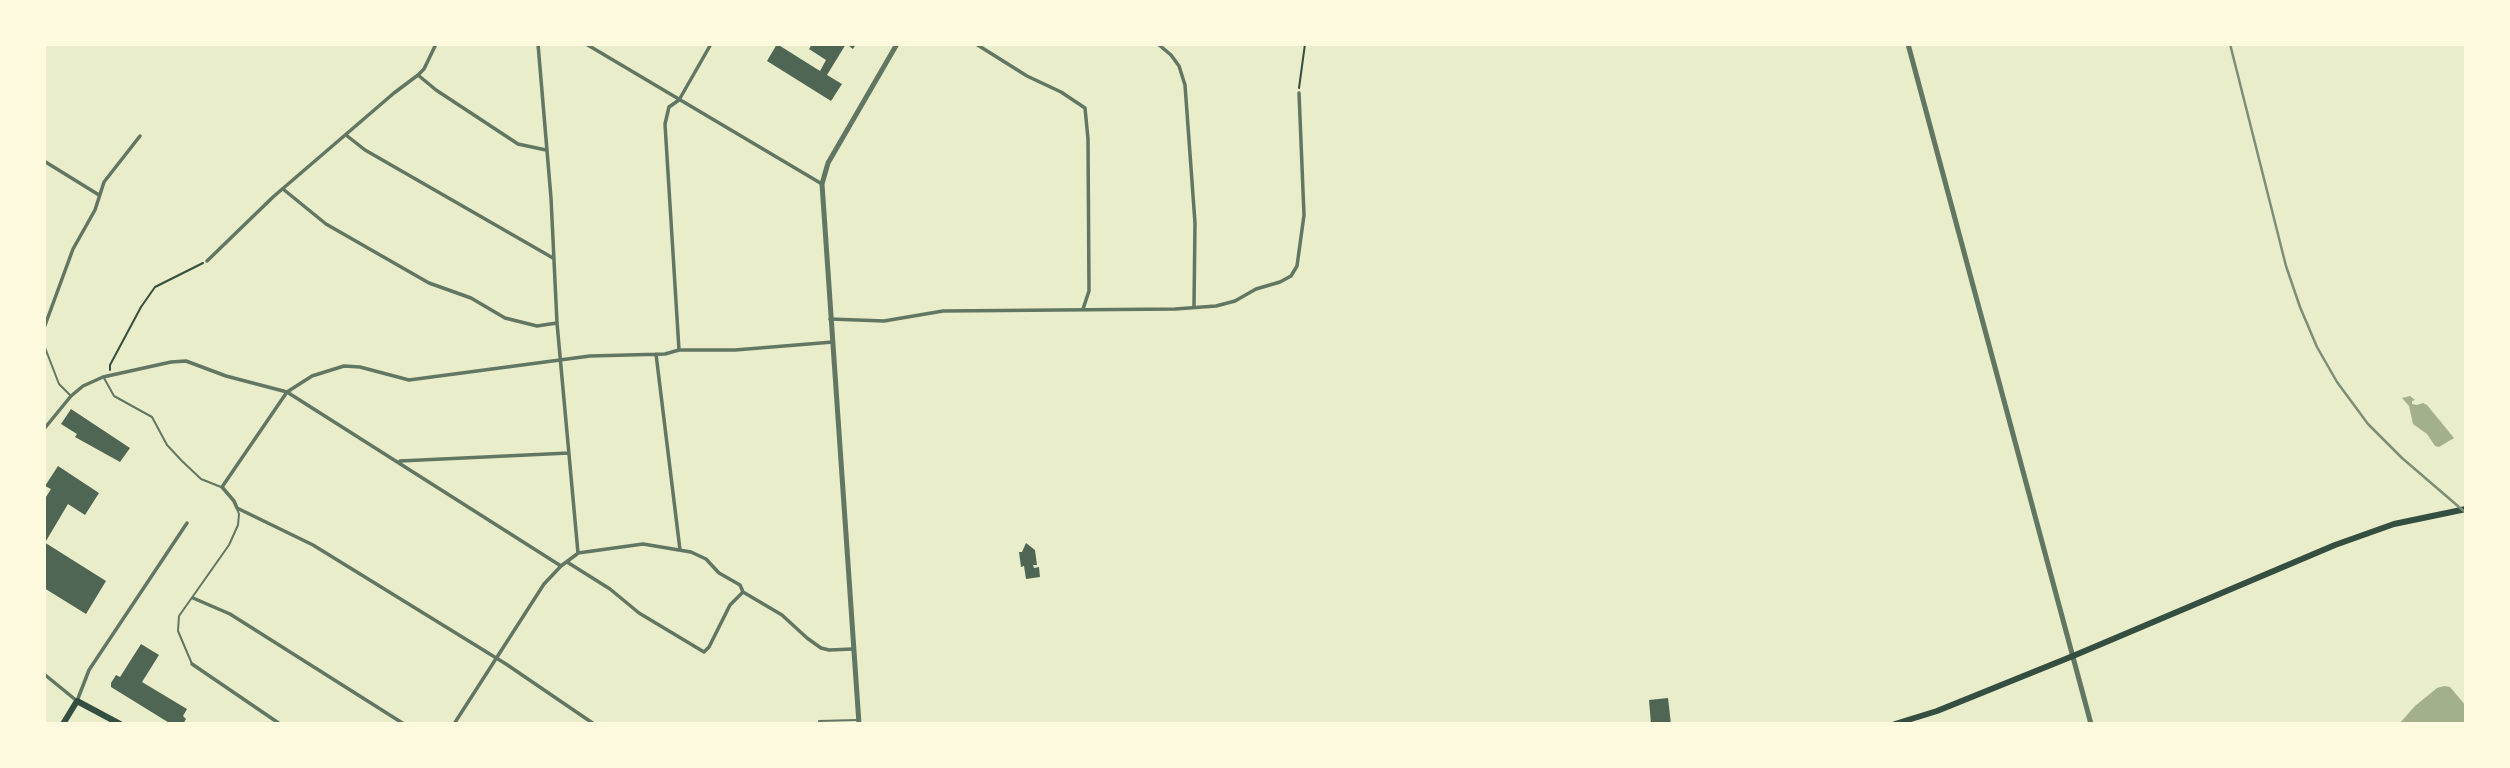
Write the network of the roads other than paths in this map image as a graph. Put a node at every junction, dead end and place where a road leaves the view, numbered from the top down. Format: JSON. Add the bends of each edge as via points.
{"nodes":[{"id":1,"x":436,"y":44,"type":"edge"},
{"id":2,"x":538,"y":44,"type":"edge"},
{"id":3,"x":586,"y":44,"type":"edge"},
{"id":4,"x":711,"y":44,"type":"edge"},
{"id":5,"x":897,"y":44,"type":"edge"},
{"id":6,"x":976,"y":44,"type":"edge"},
{"id":7,"x":1158,"y":44,"type":"edge"},
{"id":8,"x":1908,"y":44,"type":"edge"},
{"id":9,"x":418,"y":75,"type":"junction"},
{"id":10,"x":1299,"y":93,"type":"road end"},
{"id":11,"x":679,"y":100,"type":"junction"},
{"id":12,"x":346,"y":135,"type":"junction"},
{"id":13,"x":139,"y":136,"type":"dead end"},
{"id":14,"x":546,"y":150,"type":"junction"},
{"id":15,"x":44,"y":161,"type":"edge"},
{"id":16,"x":822,"y":184,"type":"junction"},
{"id":17,"x":283,"y":190,"type":"junction"},
{"id":18,"x":99,"y":195,"type":"junction"},
{"id":19,"x":553,"y":258,"type":"junction"},
{"id":20,"x":207,"y":261,"type":"road end"},
{"id":21,"x":1194,"y":306,"type":"junction"},
{"id":22,"x":1083,"y":309,"type":"junction"},
{"id":23,"x":831,"y":319,"type":"junction"},
{"id":24,"x":557,"y":323,"type":"junction"},
{"id":25,"x":44,"y":328,"type":"edge"},
{"id":26,"x":833,"y":342,"type":"junction"},
{"id":27,"x":44,"y":345,"type":"edge"},
{"id":28,"x":679,"y":350,"type":"junction"},
{"id":29,"x":656,"y":354,"type":"junction"},
{"id":30,"x":561,"y":358,"type":"junction"},
{"id":31,"x":103,"y":377,"type":"junction"},
{"id":32,"x":287,"y":392,"type":"junction"},
{"id":33,"x":71,"y":396,"type":"junction"},
{"id":34,"x":44,"y":429,"type":"edge"},
{"id":35,"x":569,"y":453,"type":"junction"},
{"id":36,"x":397,"y":461,"type":"junction"},
{"id":37,"x":222,"y":487,"type":"junction"},
{"id":38,"x":237,"y":508,"type":"junction"},
{"id":39,"x":2466,"y":509,"type":"edge"},
{"id":40,"x":187,"y":523,"type":"dead end"},
{"id":41,"x":680,"y":550,"type":"junction"},
{"id":42,"x":578,"y":553,"type":"junction"},
{"id":43,"x":567,"y":562,"type":"junction"},
{"id":44,"x":561,"y":566,"type":"junction"},
{"id":45,"x":743,"y":592,"type":"junction"},
{"id":46,"x":193,"y":598,"type":"junction"},
{"id":47,"x":854,"y":649,"type":"junction"},
{"id":48,"x":2073,"y":656,"type":"junction"},
{"id":49,"x":496,"y":659,"type":"junction"},
{"id":50,"x":192,"y":664,"type":"joint"},
{"id":51,"x":44,"y":674,"type":"edge"},
{"id":52,"x":77,"y":701,"type":"junction"},
{"id":53,"x":859,"y":722,"type":"edge"},
{"id":54,"x":63,"y":724,"type":"edge"},
{"id":55,"x":120,"y":724,"type":"edge"},
{"id":56,"x":280,"y":724,"type":"edge"},
{"id":57,"x":404,"y":724,"type":"edge"},
{"id":58,"x":454,"y":724,"type":"edge"},
{"id":59,"x":594,"y":724,"type":"edge"},
{"id":60,"x":819,"y":724,"type":"edge"},
{"id":61,"x":1895,"y":724,"type":"edge"},
{"id":62,"x":2091,"y":724,"type":"edge"}],
"edges":[{"from":1,"to":9,"type":"street"},
{"from":2,"to":14,"type":"street"},
{"from":3,"to":11,"type":"street"},
{"from":4,"to":11,"type":"street"},
{"from":5,"to":16,"type":"street","via":[[828,163]]},
{"from":6,"to":22,"type":"street","via":[[1085,108],[1089,290]]},
{"from":7,"to":21,"type":"street","via":[[1179,66],[1185,85],[1195,223]]},
{"from":8,"to":48,"type":"street"},
{"from":9,"to":12,"type":"street"},
{"from":9,"to":14,"type":"street","via":[[518,144]]},
{"from":10,"to":21,"type":"street","via":[[1304,215],[1297,266],[1291,276],[1235,301]]},
{"from":11,"to":16,"type":"street"},
{"from":11,"to":28,"type":"street","via":[[669,107],[665,124]]},
{"from":12,"to":17,"type":"street"},
{"from":12,"to":19,"type":"street"},
{"from":13,"to":18,"type":"street"},
{"from":14,"to":19,"type":"street"},
{"from":15,"to":18,"type":"street"},
{"from":16,"to":23,"type":"street"},
{"from":17,"to":20,"type":"street"},
{"from":17,"to":24,"type":"street","via":[[326,224],[429,283],[471,298],[505,318],[537,326]]},
{"from":18,"to":25,"type":"street"},
{"from":19,"to":24,"type":"street"},
{"from":21,"to":22,"type":"street"},
{"from":22,"to":23,"type":"street","via":[[943,311],[884,321]]},
{"from":23,"to":26,"type":"street"},
{"from":24,"to":30,"type":"street"},
{"from":26,"to":28,"type":"street"},
{"from":26,"to":47,"type":"street"},
{"from":27,"to":33,"type":"lane","via":[[59,384]]},
{"from":28,"to":29,"type":"street"},
{"from":29,"to":30,"type":"street"},
{"from":29,"to":41,"type":"street"},
{"from":30,"to":32,"type":"street","via":[[409,380],[344,366],[312,376]]},
{"from":30,"to":35,"type":"street"},
{"from":31,"to":32,"type":"street","via":[[186,361]]},
{"from":31,"to":33,"type":"street"},
{"from":31,"to":37,"type":"lane","via":[[114,396],[152,417],[167,445],[201,479]]},
{"from":32,"to":36,"type":"street"},
{"from":32,"to":37,"type":"street"},
{"from":33,"to":34,"type":"street"},
{"from":35,"to":36,"type":"street"},
{"from":35,"to":42,"type":"street"},
{"from":36,"to":44,"type":"street"},
{"from":37,"to":38,"type":"street"},
{"from":38,"to":46,"type":"lane","via":[[238,525],[229,545]]},
{"from":38,"to":49,"type":"street","via":[[313,545]]},
{"from":39,"to":48,"type":"highway","via":[[2374,530]]},
{"from":40,"to":52,"type":"street","via":[[89,670]]},
{"from":41,"to":42,"type":"street","via":[[643,544]]},
{"from":41,"to":45,"type":"street","via":[[706,559]]},
{"from":42,"to":43,"type":"street"},
{"from":43,"to":44,"type":"street"},
{"from":43,"to":45,"type":"street","via":[[704,652],[730,605]]},
{"from":44,"to":49,"type":"street","via":[[544,584]]},
{"from":45,"to":47,"type":"street","via":[[782,615],[821,648]]},
{"from":46,"to":50,"type":"lane","via":[[178,615],[178,631]]},
{"from":46,"to":57,"type":"street","via":[[230,614]]},
{"from":47,"to":53,"type":"street"},
{"from":48,"to":61,"type":"highway","via":[[1937,712]]},
{"from":48,"to":62,"type":"street"},
{"from":49,"to":58,"type":"street"},
{"from":49,"to":59,"type":"street"},
{"from":50,"to":56,"type":"street"},
{"from":51,"to":52,"type":"street"},
{"from":52,"to":54,"type":"highway"},
{"from":52,"to":55,"type":"highway"},
{"from":53,"to":60,"type":"lane"}]}
